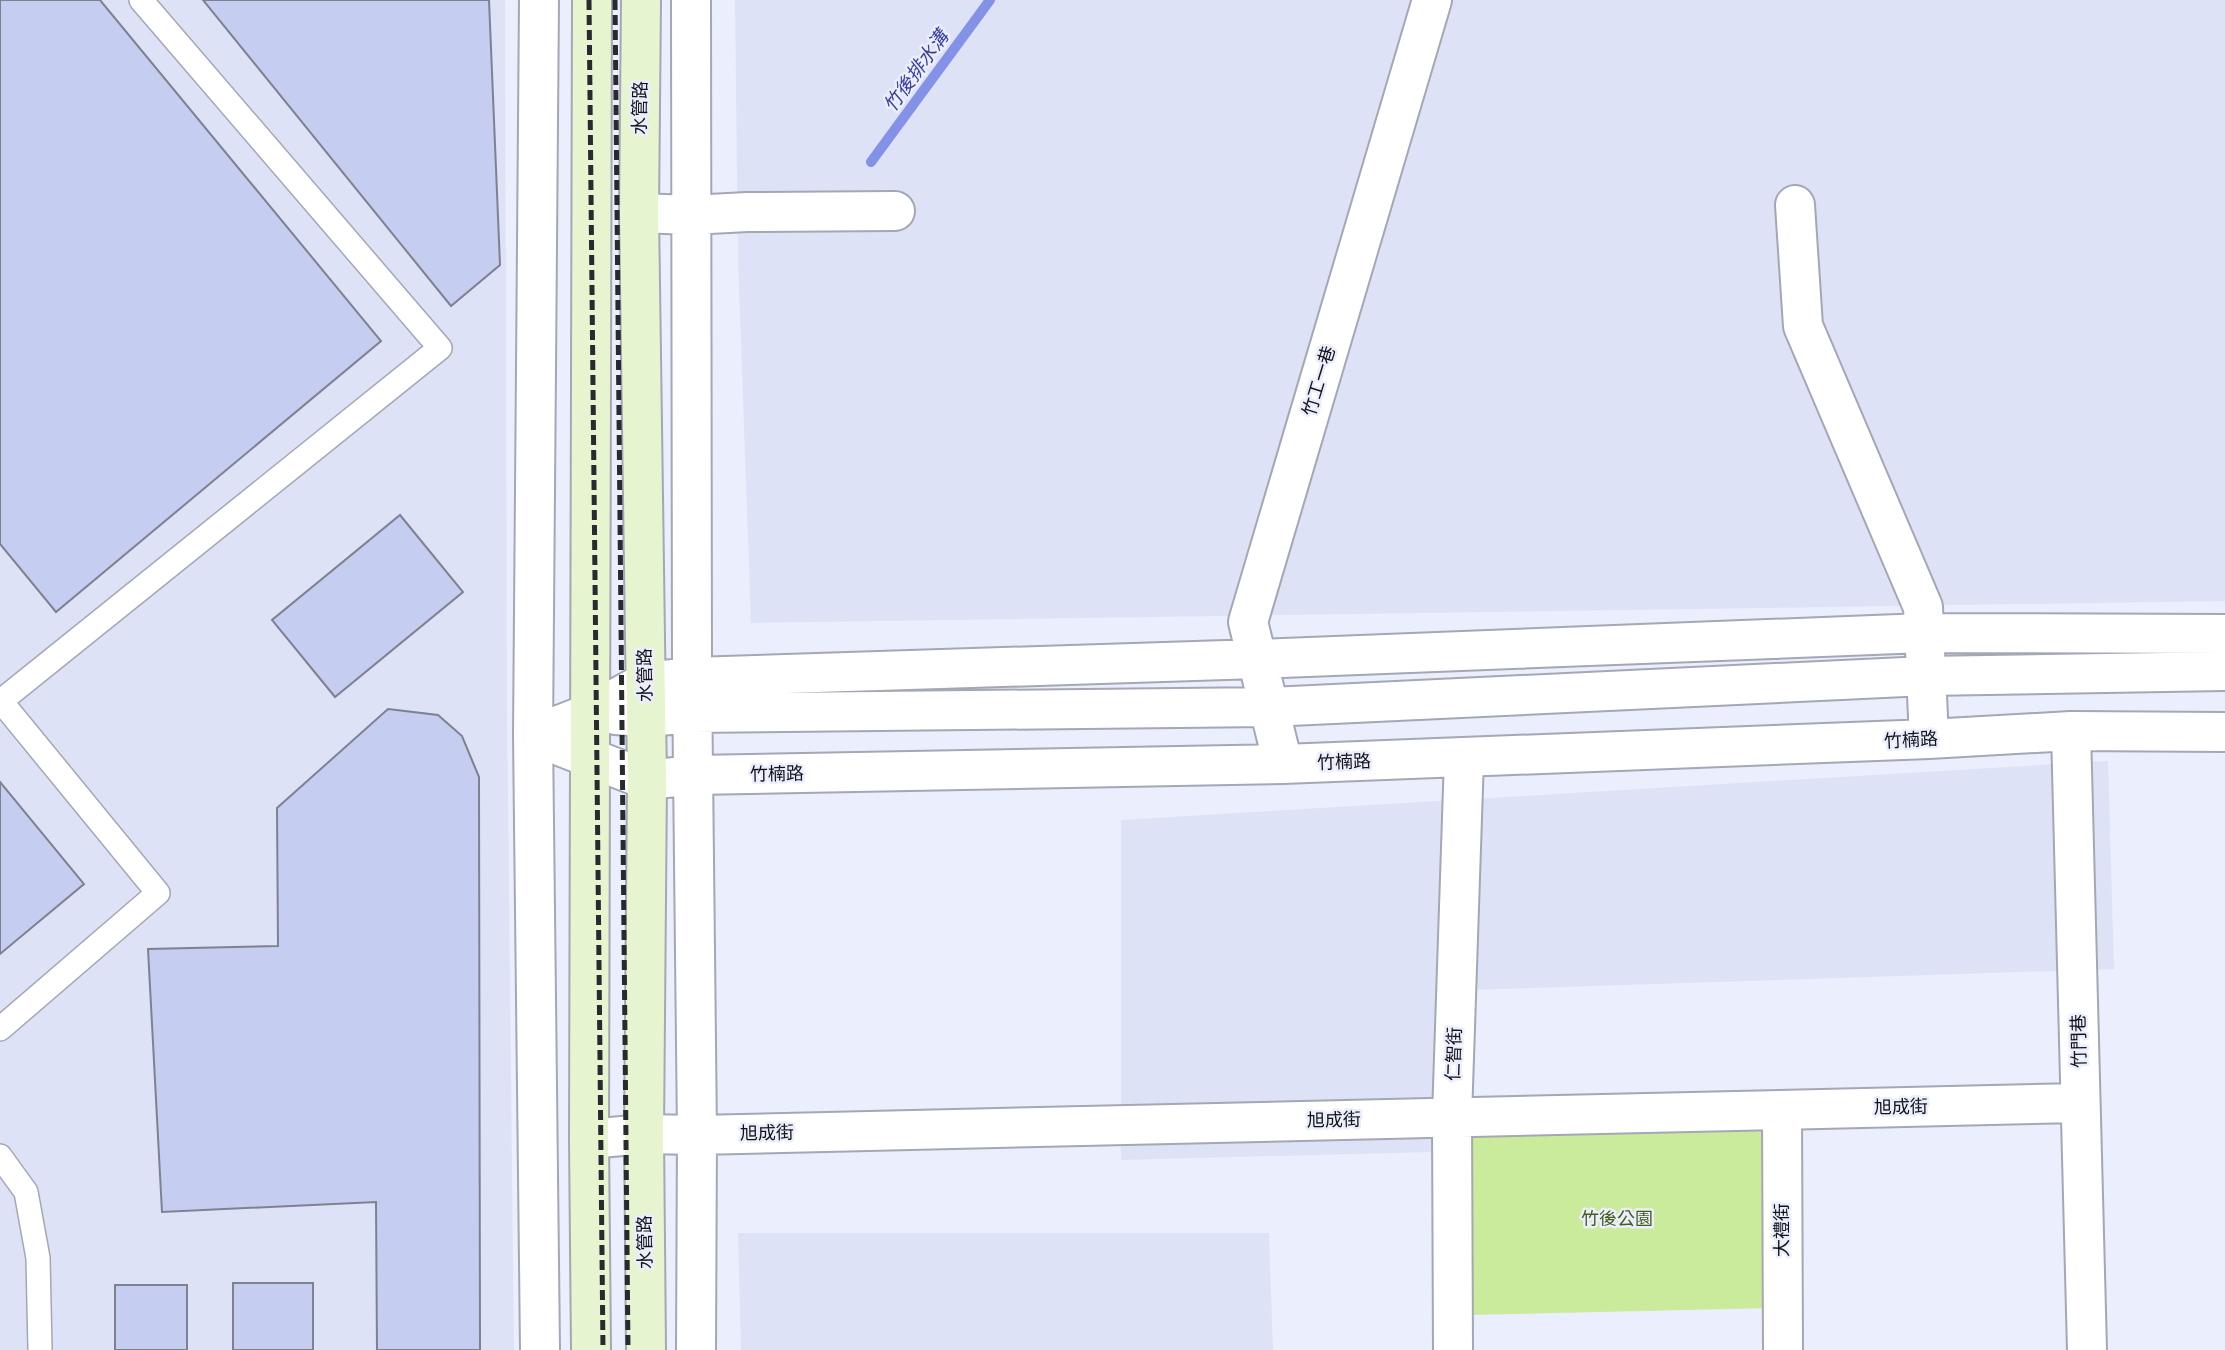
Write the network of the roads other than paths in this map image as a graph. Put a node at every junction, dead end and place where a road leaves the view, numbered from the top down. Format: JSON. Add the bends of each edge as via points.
{"nodes":[{"id":1,"x":141,"y":0,"type":"edge"},
{"id":2,"x":539,"y":0,"type":"edge"},
{"id":3,"x":592,"y":0,"type":"edge"},
{"id":4,"x":641,"y":0,"type":"edge"},
{"id":5,"x":691,"y":0,"type":"edge"},
{"id":6,"x":1432,"y":0,"type":"edge"},
{"id":7,"x":1795,"y":205,"type":"dead end"},
{"id":8,"x":895,"y":211,"type":"dead end"},
{"id":9,"x":639,"y":213,"type":"junction"},
{"id":10,"x":691,"y":215,"type":"junction"},
{"id":11,"x":1924,"y":633,"type":"junction"},
{"id":12,"x":2225,"y":634,"type":"edge"},
{"id":13,"x":1257,"y":659,"type":"junction"},
{"id":14,"x":2225,"y":671,"type":"edge"},
{"id":15,"x":1926,"y":676,"type":"junction"},
{"id":16,"x":693,"y":695,"type":"junction"},
{"id":17,"x":646,"y":700,"type":"junction"},
{"id":18,"x":0,"y":701,"type":"edge"},
{"id":19,"x":1269,"y":707,"type":"junction"},
{"id":20,"x":590,"y":713,"type":"junction"},
{"id":21,"x":2071,"y":731,"type":"junction"},
{"id":22,"x":2225,"y":732,"type":"edge"},
{"id":23,"x":533,"y":736,"type":"junction"},
{"id":24,"x":1929,"y":739,"type":"junction"},
{"id":25,"x":590,"y":758,"type":"junction"},
{"id":26,"x":1464,"y":758,"type":"junction"},
{"id":27,"x":1283,"y":764,"type":"junction"},
{"id":28,"x":694,"y":775,"type":"junction"},
{"id":29,"x":647,"y":780,"type":"junction"},
{"id":30,"x":0,"y":1028,"type":"edge"},
{"id":31,"x":2080,"y":1103,"type":"junction"},
{"id":32,"x":1782,"y":1110,"type":"junction"},
{"id":33,"x":1452,"y":1118,"type":"junction"},
{"id":34,"x":644,"y":1134,"type":"junction"},
{"id":35,"x":697,"y":1135,"type":"junction"},
{"id":36,"x":589,"y":1139,"type":"junction"},
{"id":37,"x":0,"y":1156,"type":"edge"},
{"id":38,"x":40,"y":1350,"type":"edge"},
{"id":39,"x":540,"y":1350,"type":"edge"},
{"id":40,"x":591,"y":1350,"type":"edge"},
{"id":41,"x":646,"y":1350,"type":"edge"},
{"id":42,"x":696,"y":1350,"type":"edge"},
{"id":43,"x":1453,"y":1350,"type":"edge"},
{"id":44,"x":1783,"y":1350,"type":"edge"},
{"id":45,"x":2087,"y":1350,"type":"edge"}],
"edges":[{"from":1,"to":18,"type":"lane","via":[[440,348]]},
{"from":2,"to":23,"type":"street"},
{"from":3,"to":20,"type":"street"},
{"from":4,"to":9,"type":"street","name":"水管路"},
{"from":5,"to":10,"type":"street"},
{"from":6,"to":13,"type":"street","name":"竹工一巷","via":[[1248,622]]},
{"from":7,"to":11,"type":"street","via":[[1803,326],[1923,607]]},
{"from":8,"to":10,"type":"street"},
{"from":9,"to":10,"type":"street"},
{"from":9,"to":17,"type":"street","name":"水管路"},
{"from":10,"to":16,"type":"street"},
{"from":11,"to":12,"type":"street"},
{"from":11,"to":13,"type":"street"},
{"from":11,"to":15,"type":"street"},
{"from":13,"to":16,"type":"street"},
{"from":13,"to":19,"type":"street","name":"竹工一巷"},
{"from":14,"to":15,"type":"street"},
{"from":15,"to":19,"type":"street"},
{"from":15,"to":24,"type":"street"},
{"from":16,"to":17,"type":"street"},
{"from":16,"to":19,"type":"street"},
{"from":16,"to":28,"type":"street"},
{"from":17,"to":20,"type":"street"},
{"from":17,"to":29,"type":"street","name":"水管路"},
{"from":18,"to":30,"type":"lane","via":[[158,893]]},
{"from":19,"to":27,"type":"street","name":"竹工一巷"},
{"from":20,"to":23,"type":"street"},
{"from":20,"to":25,"type":"street"},
{"from":21,"to":22,"type":"street","name":"竹楠路"},
{"from":21,"to":24,"type":"street","name":"竹楠路"},
{"from":21,"to":31,"type":"street","name":"竹門巷"},
{"from":23,"to":25,"type":"street","name":"竹楠路"},
{"from":23,"to":39,"type":"street"},
{"from":24,"to":26,"type":"street","name":"竹楠路"},
{"from":25,"to":29,"type":"street","name":"竹楠路"},
{"from":25,"to":36,"type":"street"},
{"from":26,"to":27,"type":"street","name":"竹楠路"},
{"from":26,"to":33,"type":"street","name":"仁智街"},
{"from":27,"to":28,"type":"street","name":"竹楠路"},
{"from":28,"to":29,"type":"street","name":"竹楠路"},
{"from":28,"to":35,"type":"street"},
{"from":29,"to":34,"type":"street","name":"水管路"},
{"from":31,"to":32,"type":"street","name":"旭成街"},
{"from":31,"to":45,"type":"street","name":"竹門巷"},
{"from":32,"to":33,"type":"street","name":"旭成街"},
{"from":32,"to":44,"type":"street","name":"大禮街"},
{"from":33,"to":35,"type":"street","name":"旭成街"},
{"from":33,"to":43,"type":"street","name":"仁智街"},
{"from":34,"to":35,"type":"street","name":"旭成街"},
{"from":34,"to":36,"type":"street","name":"旭成街"},
{"from":34,"to":41,"type":"street","name":"水管路"},
{"from":35,"to":42,"type":"street"},
{"from":36,"to":40,"type":"street"},
{"from":37,"to":38,"type":"lane","via":[[26,1192],[38,1258]]}]}
